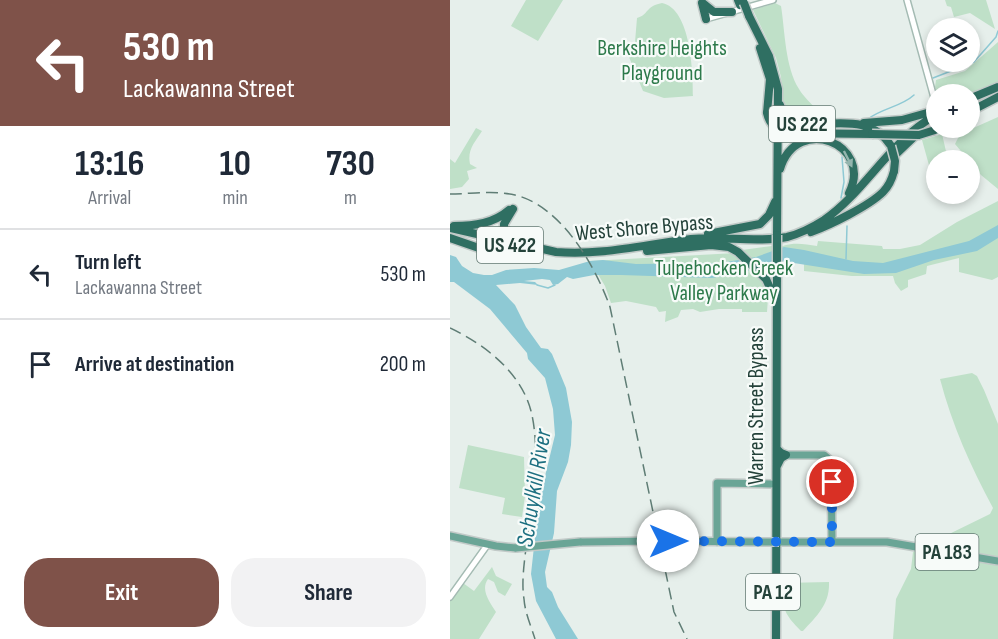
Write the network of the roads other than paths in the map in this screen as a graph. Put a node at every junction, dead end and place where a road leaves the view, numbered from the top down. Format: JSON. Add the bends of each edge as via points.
{"nodes":[{"id":1,"x":773,"y":0,"type":"edge"},
{"id":2,"x":907,"y":0,"type":"edge"},
{"id":3,"x":740,"y":2,"type":"edge"},
{"id":4,"x":702,"y":3,"type":"edge"},
{"id":5,"x":732,"y":12,"type":"junction"},
{"id":6,"x":747,"y":16,"type":"junction"},
{"id":7,"x":704,"y":19,"type":"joint"},
{"id":8,"x":760,"y":48,"type":"junction"},
{"id":9,"x":930,"y":84,"type":"edge"},
{"id":10,"x":998,"y":87,"type":"edge"},
{"id":11,"x":778,"y":89,"type":"junction"},
{"id":12,"x":980,"y":94,"type":"edge"},
{"id":13,"x":998,"y":95,"type":"edge"},
{"id":14,"x":980,"y":102,"type":"edge"},
{"id":15,"x":980,"y":106,"type":"edge"},
{"id":16,"x":926,"y":115,"type":"edge"},
{"id":17,"x":926,"y":121,"type":"edge"},
{"id":18,"x":849,"y":123,"type":"junction"},
{"id":19,"x":926,"y":128,"type":"edge"},
{"id":20,"x":926,"y":132,"type":"edge"},
{"id":21,"x":778,"y":177,"type":"junction"},
{"id":22,"x":775,"y":202,"type":"junction"},
{"id":23,"x":836,"y":210,"type":"junction"},
{"id":24,"x":450,"y":228,"type":"edge"},
{"id":25,"x":776,"y":236,"type":"junction"},
{"id":26,"x":450,"y":238,"type":"edge"},
{"id":27,"x":788,"y":240,"type":"junction"},
{"id":28,"x":668,"y":243,"type":"junction"},
{"id":29,"x":567,"y":255,"type":"junction"},
{"id":30,"x":594,"y":255,"type":"junction"},
{"id":31,"x":776,"y":303,"type":"junction"},
{"id":32,"x":777,"y":449,"type":"junction"},
{"id":33,"x":786,"y":455,"type":"junction"},
{"id":34,"x":777,"y":466,"type":"junction"},
{"id":35,"x":773,"y":484,"type":"junction"},
{"id":36,"x":450,"y":536,"type":"edge"},
{"id":37,"x":717,"y":542,"type":"junction"},
{"id":38,"x":832,"y":542,"type":"junction"},
{"id":39,"x":488,"y":544,"type":"junction"},
{"id":40,"x":998,"y":561,"type":"edge"},
{"id":41,"x":450,"y":597,"type":"edge"},
{"id":42,"x":775,"y":639,"type":"edge"}],
"edges":[{"from":1,"to":5,"type":"main road"},
{"from":2,"to":9,"type":"main road"},
{"from":3,"to":6,"type":"highway","name":"Warren Street Bypass","number":"US 222","bridge":true},
{"from":4,"to":5,"type":"highway","via":[[714,12]]},
{"from":4,"to":7,"type":"highway"},
{"from":5,"to":7,"type":"main road"},
{"from":6,"to":8,"type":"highway","name":"Warren Street Bypass","number":"US 222"},
{"from":6,"to":11,"type":"highway","name":"Warren Street Bypass","number":"US 222","via":[[769,56]]},
{"from":8,"to":20,"type":"highway","number":"US 222","bridge":true,"via":[[770,79],[767,113],[779,130],[919,135]]},
{"from":8,"to":22,"type":"highway","name":"Warren Street Bypass","via":[[770,68],[775,97]]},
{"from":10,"to":12,"type":"highway"},
{"from":11,"to":18,"type":"highway","number":"US 222","via":[[782,111],[792,121]]},
{"from":11,"to":21,"type":"highway","name":"Warren Street Bypass","number":"PA 12"},
{"from":13,"to":14,"type":"highway"},
{"from":13,"to":15,"type":"highway"},
{"from":16,"to":18,"type":"highway","number":"US 222","via":[[890,122]]},
{"from":17,"to":23,"type":"highway","via":[[901,140]]},
{"from":18,"to":27,"type":"highway","number":"US 422","bridge":true,"via":[[862,124],[886,138],[895,161],[888,185],[877,197],[825,227]]},
{"from":19,"to":27,"type":"highway","via":[[904,145],[834,217]]},
{"from":21,"to":23,"type":"highway","one_way":true,"via":[[783,159],[798,144],[817,139],[833,142],[847,154],[854,172],[850,192]]},
{"from":21,"to":25,"type":"highway","name":"Warren Street Bypass","number":"PA 12"},
{"from":22,"to":25,"type":"highway","name":"Warren Street Bypass","number":"PA 12"},
{"from":22,"to":28,"type":"highway","number":"US 422","via":[[768,217],[758,225]]},
{"from":23,"to":28,"type":"highway","name":"West Shore Bypass","via":[[815,225],[787,237]]},
{"from":24,"to":29,"type":"highway","name":"West Shore Bypass","number":"US 422"},
{"from":24,"to":29,"type":"highway","via":[[484,223],[513,209],[504,224],[505,231],[532,246]]},
{"from":25,"to":31,"type":"highway","name":"Warren Street Bypass","number":"PA 12","bridge":true},
{"from":26,"to":29,"type":"highway","via":[[502,256],[532,252]]},
{"from":27,"to":30,"type":"highway","name":"West Shore Bypass","number":"US 422","via":[[697,241]]},
{"from":28,"to":29,"type":"highway","name":"West Shore Bypass","number":"US 422"},
{"from":29,"to":30,"type":"highway","name":"West Shore Bypass","number":"US 422"},
{"from":30,"to":31,"type":"highway","via":[[729,246],[764,277]]},
{"from":31,"to":32,"type":"highway","name":"Warren Street Bypass","number":"PA 12"},
{"from":31,"to":35,"type":"highway","name":"Warren Street Bypass","number":"PA 12"},
{"from":32,"to":33,"type":"highway"},
{"from":32,"to":34,"type":"highway","name":"Warren Street Bypass","number":"PA 12"},
{"from":33,"to":34,"type":"highway"},
{"from":33,"to":38,"type":"main road","via":[[824,455],[831,460]]},
{"from":34,"to":35,"type":"highway","name":"Warren Street Bypass","number":"PA 12"},
{"from":35,"to":37,"type":"main road","via":[[717,483]]},
{"from":35,"to":42,"type":"highway","name":"Warren Street Bypass","number":"PA 12"},
{"from":36,"to":39,"type":"main road","number":"PA 183"},
{"from":37,"to":38,"type":"main road","number":"PA 183"},
{"from":37,"to":39,"type":"main road","number":"PA 183","bridge":true,"via":[[580,542],[516,548]]},
{"from":38,"to":40,"type":"main road","number":"PA 183","via":[[897,544]]},
{"from":39,"to":41,"type":"main road"}]}
